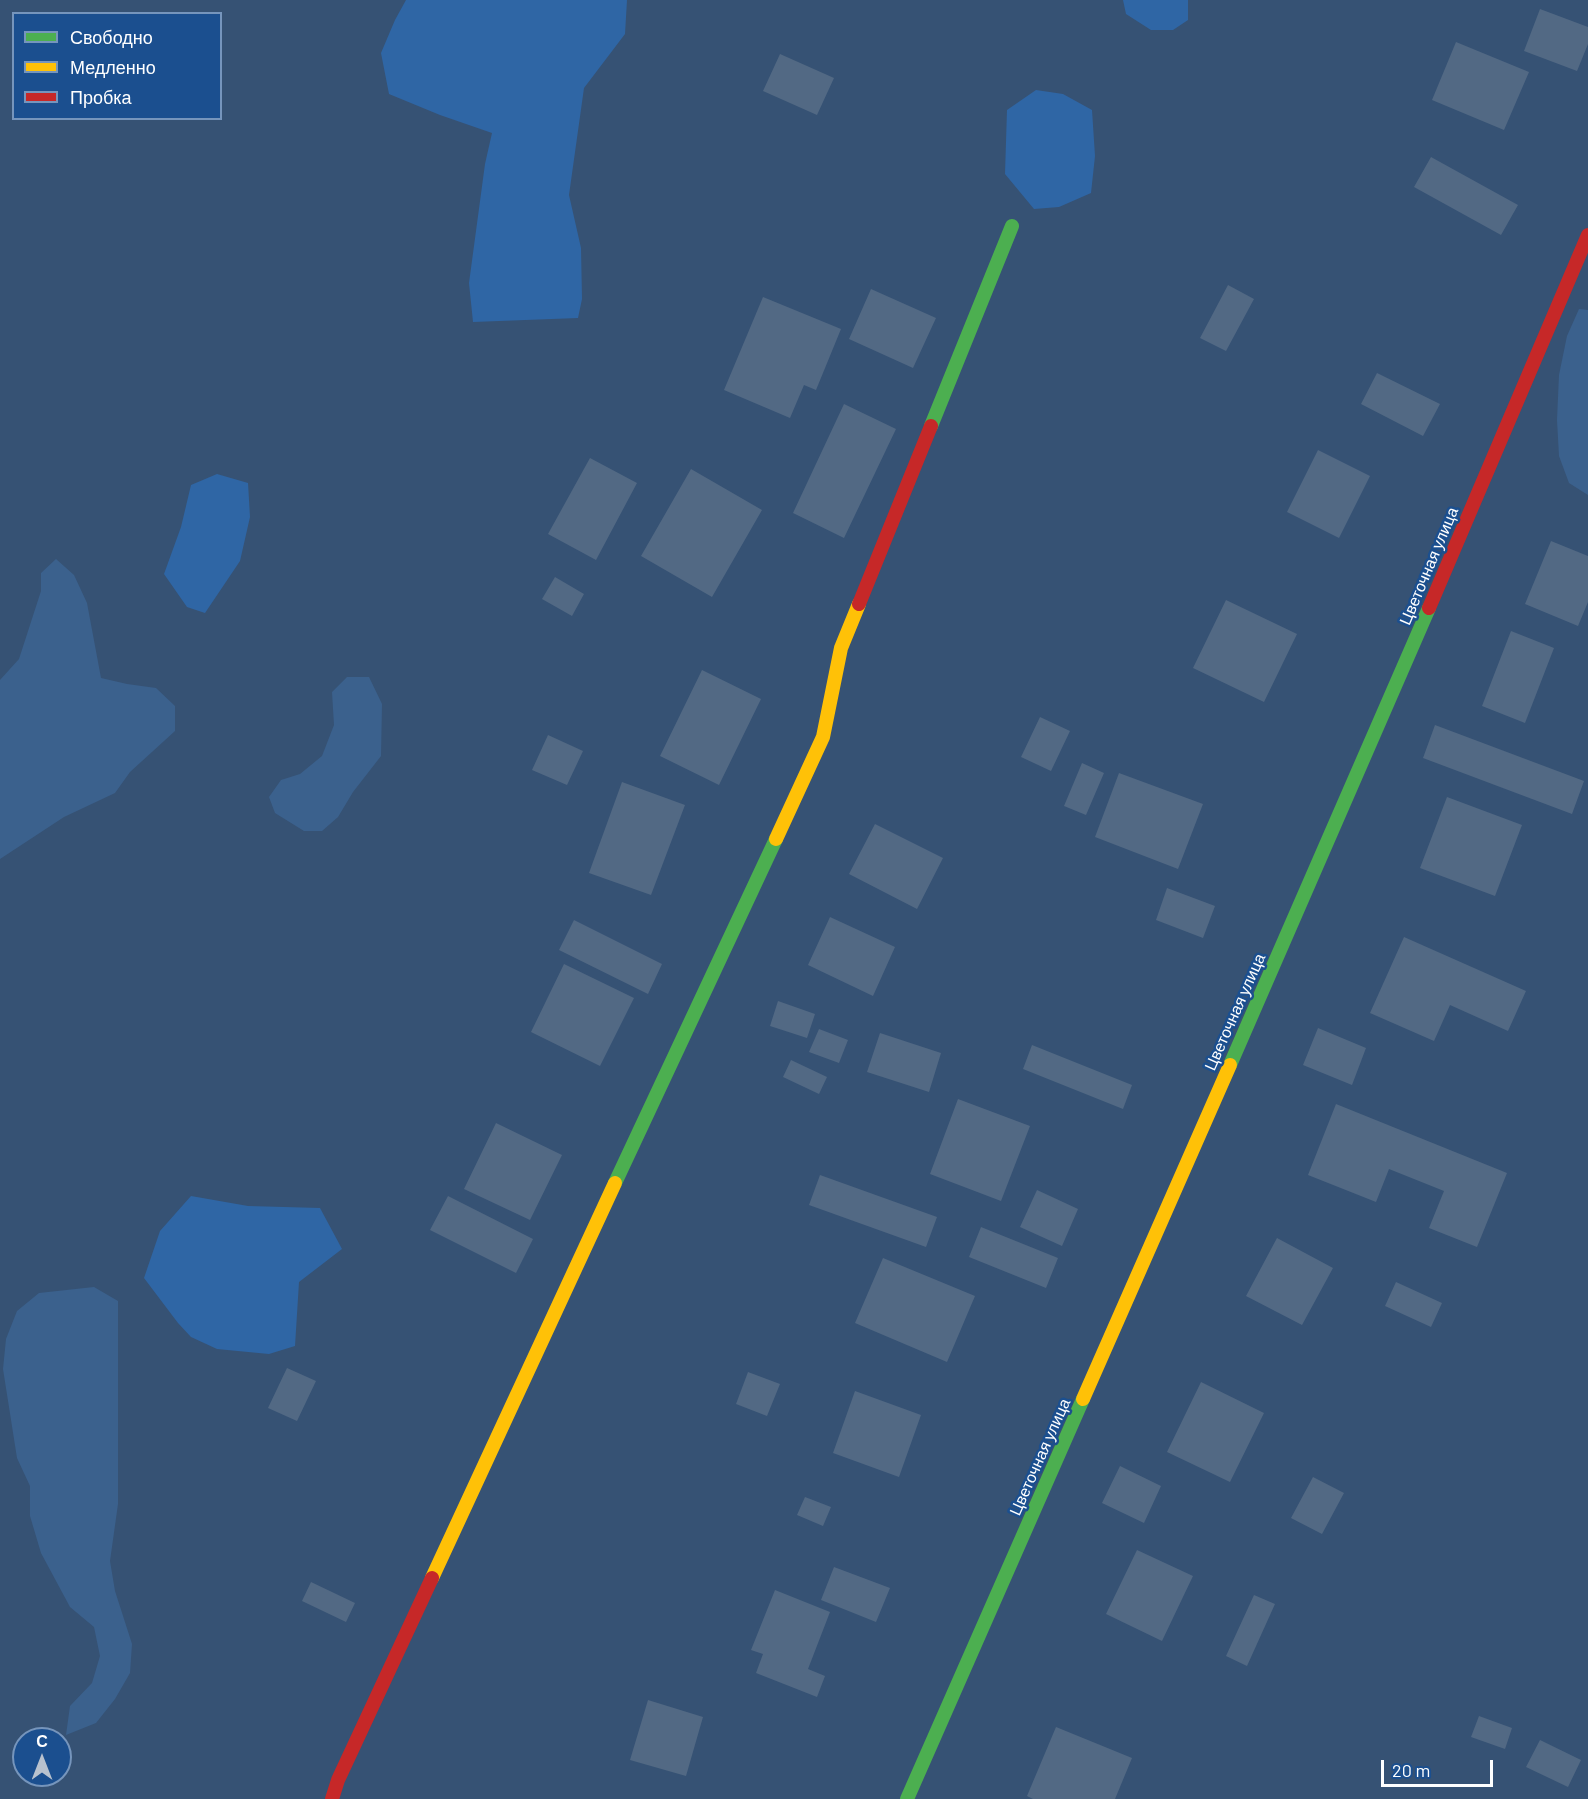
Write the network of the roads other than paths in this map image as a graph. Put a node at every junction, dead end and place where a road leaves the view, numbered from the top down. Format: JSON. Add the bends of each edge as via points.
{"nodes":[{"id":1,"x":1012,"y":226,"type":"dead end"},
{"id":2,"x":1588,"y":236,"type":"edge"},
{"id":3,"x":332,"y":1799,"type":"edge"},
{"id":4,"x":907,"y":1799,"type":"edge"}],
"edges":[{"from":1,"to":3,"type":"street","via":[[841,648],[822,737]]},
{"from":2,"to":4,"type":"street","name":"Цветочная улица","via":[[1368,751]]}]}
